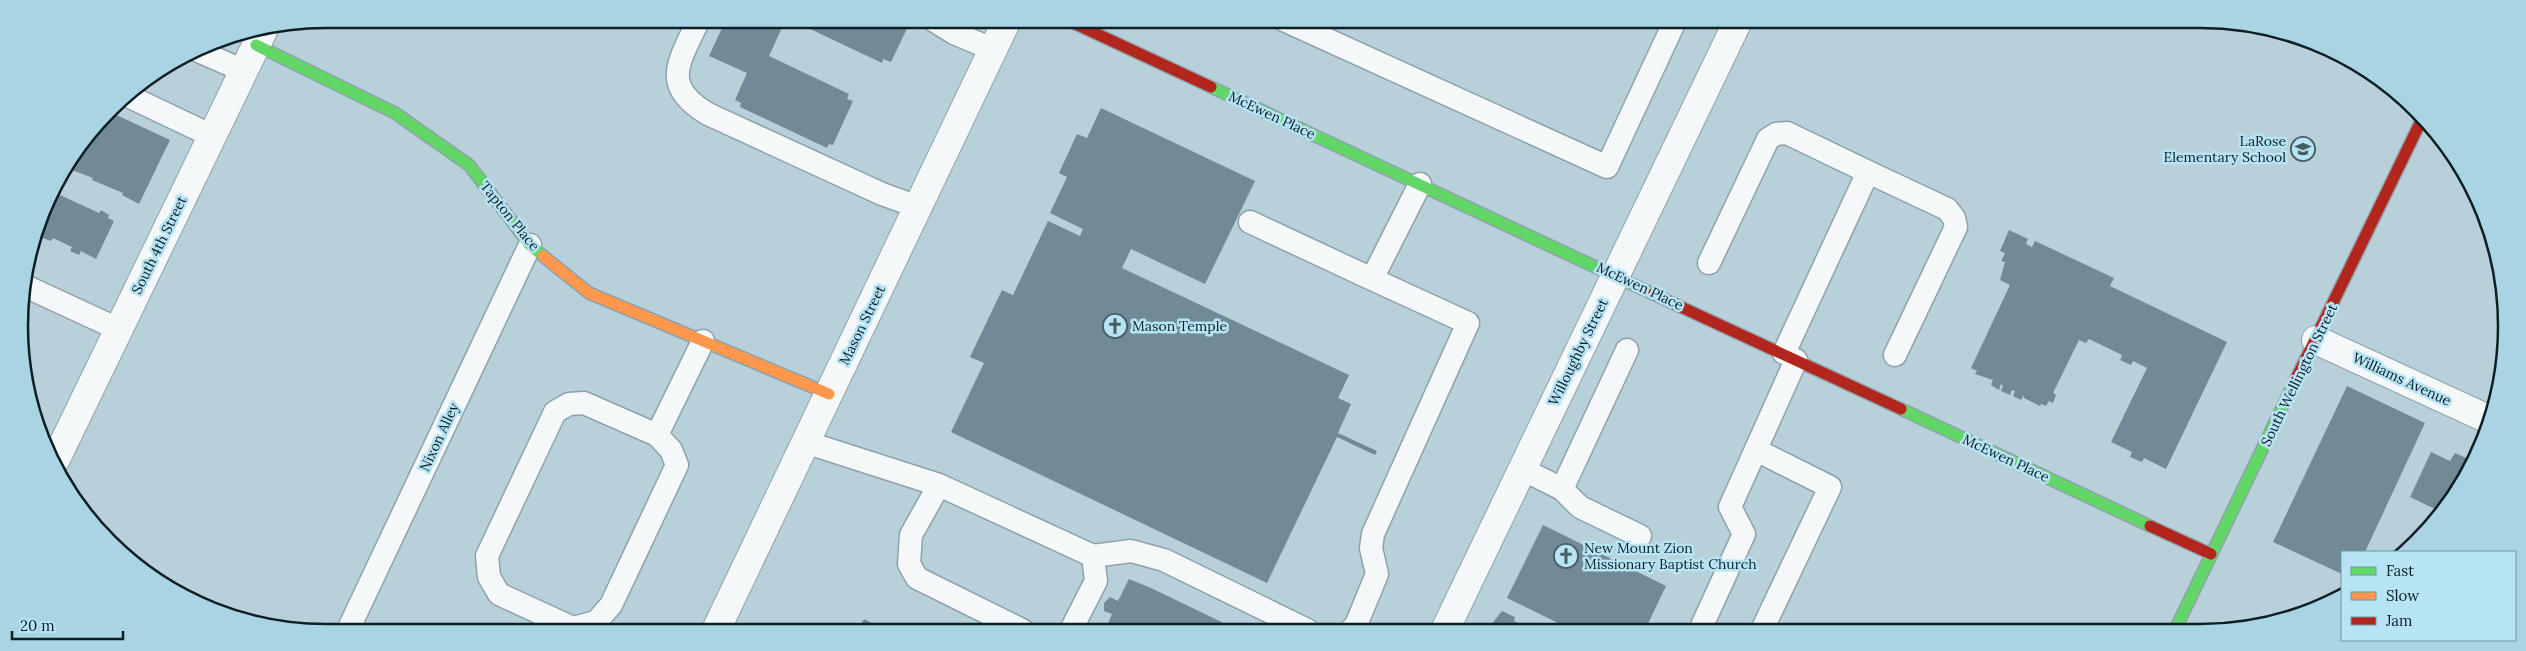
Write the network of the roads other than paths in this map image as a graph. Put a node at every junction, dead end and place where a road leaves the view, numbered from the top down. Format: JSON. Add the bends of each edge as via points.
{"nodes":[{"id":1,"x":695,"y":28,"type":"edge"},
{"id":2,"x":946,"y":28,"type":"edge"},
{"id":3,"x":1002,"y":28,"type":"edge"},
{"id":4,"x":1084,"y":28,"type":"edge"},
{"id":5,"x":1302,"y":28,"type":"edge"},
{"id":6,"x":1672,"y":28,"type":"edge"},
{"id":7,"x":1735,"y":28,"type":"edge"},
{"id":8,"x":259,"y":38,"type":"edge"},
{"id":9,"x":992,"y":49,"type":"junction"},
{"id":10,"x":204,"y":53,"type":"edge"},
{"id":11,"x":244,"y":71,"type":"junction"},
{"id":12,"x":133,"y":98,"type":"edge"},
{"id":13,"x":2420,"y":124,"type":"edge"},
{"id":14,"x":212,"y":136,"type":"junction"},
{"id":15,"x":1868,"y":172,"type":"junction"},
{"id":16,"x":1420,"y":184,"type":"junction"},
{"id":17,"x":918,"y":207,"type":"junction"},
{"id":18,"x":1250,"y":222,"type":"dead end"},
{"id":19,"x":530,"y":245,"type":"junction"},
{"id":20,"x":1709,"y":263,"type":"dead end"},
{"id":21,"x":1616,"y":274,"type":"junction"},
{"id":22,"x":1372,"y":279,"type":"junction"},
{"id":23,"x":30,"y":288,"type":"edge"},
{"id":24,"x":118,"y":330,"type":"junction"},
{"id":25,"x":2316,"y":340,"type":"junction"},
{"id":26,"x":703,"y":341,"type":"junction"},
{"id":27,"x":1627,"y":350,"type":"dead end"},
{"id":28,"x":1894,"y":355,"type":"dead end"},
{"id":29,"x":1790,"y":356,"type":"junction"},
{"id":30,"x":828,"y":394,"type":"junction"},
{"id":31,"x":2484,"y":417,"type":"edge"},
{"id":32,"x":658,"y":435,"type":"junction"},
{"id":33,"x":806,"y":442,"type":"junction"},
{"id":34,"x":1756,"y":450,"type":"junction"},
{"id":35,"x":57,"y":456,"type":"edge"},
{"id":36,"x":1522,"y":470,"type":"junction"},
{"id":37,"x":939,"y":484,"type":"junction"},
{"id":38,"x":1562,"y":489,"type":"junction"},
{"id":39,"x":1640,"y":536,"type":"dead end"},
{"id":40,"x":2211,"y":554,"type":"junction"},
{"id":41,"x":1093,"y":556,"type":"junction"},
{"id":42,"x":351,"y":624,"type":"edge"},
{"id":43,"x":564,"y":624,"type":"edge"},
{"id":44,"x":588,"y":624,"type":"edge"},
{"id":45,"x":719,"y":624,"type":"edge"},
{"id":46,"x":1010,"y":624,"type":"edge"},
{"id":47,"x":1074,"y":624,"type":"edge"},
{"id":48,"x":1295,"y":624,"type":"edge"},
{"id":49,"x":1357,"y":624,"type":"edge"},
{"id":50,"x":1448,"y":624,"type":"edge"},
{"id":51,"x":1703,"y":624,"type":"edge"},
{"id":52,"x":1765,"y":624,"type":"edge"},
{"id":53,"x":2178,"y":624,"type":"edge"}],
"edges":[{"from":1,"to":17,"type":"lane","via":[[677,68],[679,89],[690,104],[865,186]]},
{"from":2,"to":9,"type":"lane"},
{"from":3,"to":9,"type":"street","name":"Mason Street"},
{"from":4,"to":16,"type":"street","name":"McEwen Place"},
{"from":5,"to":6,"type":"lane","via":[[1607,166]]},
{"from":7,"to":21,"type":"street","name":"Willoughby Street"},
{"from":8,"to":11,"type":"street","name":"South 4th Street"},
{"from":8,"to":19,"type":"street","name":"Tapton Place","via":[[395,113],[469,165]]},
{"from":9,"to":17,"type":"street","name":"Mason Street"},
{"from":10,"to":11,"type":"lane"},
{"from":11,"to":14,"type":"street","name":"South 4th Street"},
{"from":12,"to":14,"type":"lane"},
{"from":13,"to":25,"type":"street","name":"South Wellington Street"},
{"from":14,"to":24,"type":"street","name":"South 4th Street"},
{"from":15,"to":20,"type":"lane","via":[[1787,133],[1776,134],[1768,139]]},
{"from":15,"to":28,"type":"lane","via":[[1946,209],[1954,218],[1956,227]]},
{"from":15,"to":29,"type":"lane"},
{"from":16,"to":21,"type":"street","name":"McEwen Place"},
{"from":16,"to":22,"type":"lane"},
{"from":17,"to":30,"type":"street","name":"Mason Street"},
{"from":18,"to":22,"type":"lane"},
{"from":19,"to":26,"type":"street","name":"Tapton Place","via":[[589,293]]},
{"from":19,"to":42,"type":"lane","name":"Nixon Alley"},
{"from":21,"to":29,"type":"street","name":"McEwen Place"},
{"from":21,"to":36,"type":"street","name":"Willoughby Street"},
{"from":22,"to":49,"type":"lane","via":[[1468,323],[1373,534],[1371,548],[1376,574]]},
{"from":23,"to":24,"type":"lane"},
{"from":24,"to":35,"type":"street","name":"South 4th Street"},
{"from":25,"to":31,"type":"street","name":"Williams Avenue"},
{"from":25,"to":40,"type":"street","name":"South Wellington Street"},
{"from":26,"to":30,"type":"street","name":"Tapton Place"},
{"from":26,"to":32,"type":"lane"},
{"from":27,"to":38,"type":"lane"},
{"from":29,"to":34,"type":"lane"},
{"from":29,"to":40,"type":"street","name":"McEwen Place"},
{"from":30,"to":33,"type":"street","name":"Mason Street"},
{"from":32,"to":43,"type":"lane","via":[[584,403],[569,404],[556,412],[487,556],[489,577],[499,594]]},
{"from":32,"to":44,"type":"lane","via":[[671,450],[677,465],[611,605],[596,622]]},
{"from":33,"to":37,"type":"lane"},
{"from":33,"to":45,"type":"street","name":"Mason Street"},
{"from":34,"to":51,"type":"lane","via":[[1730,507],[1744,534]]},
{"from":34,"to":52,"type":"lane","via":[[1830,487]]},
{"from":36,"to":38,"type":"lane"},
{"from":36,"to":50,"type":"street","name":"Willoughby Street"},
{"from":37,"to":41,"type":"lane"},
{"from":37,"to":46,"type":"lane","via":[[911,535],[909,564],[917,578]]},
{"from":38,"to":39,"type":"lane","via":[[1580,507]]},
{"from":40,"to":53,"type":"street","name":"South Wellington Street"},
{"from":41,"to":47,"type":"lane","via":[[1096,581]]},
{"from":41,"to":48,"type":"lane","via":[[1132,551],[1164,560]]}]}
